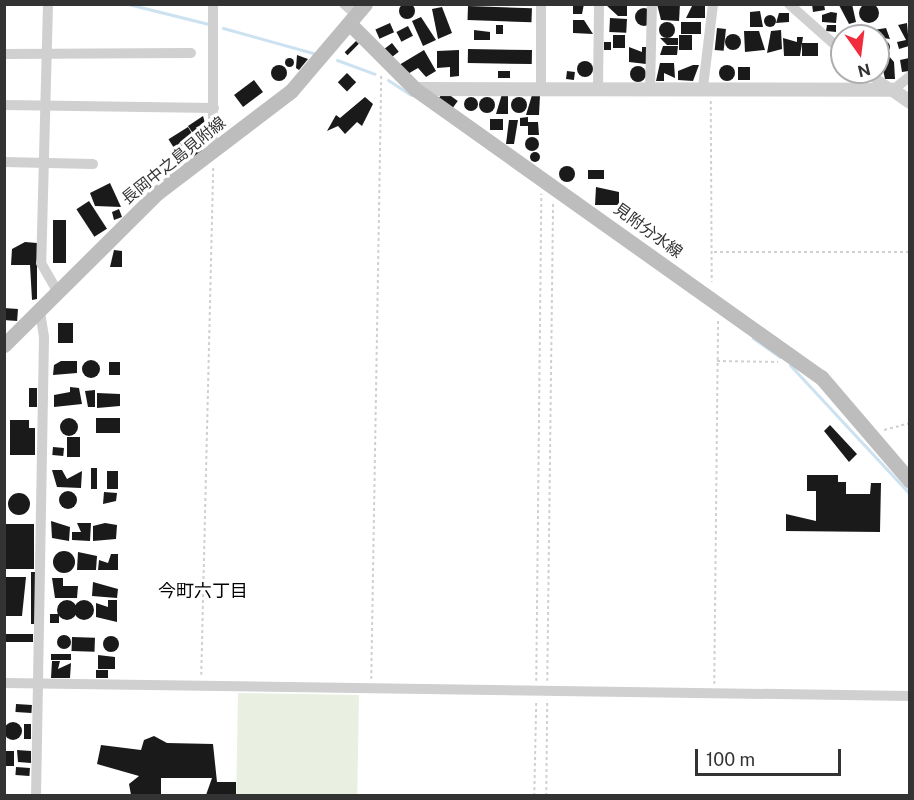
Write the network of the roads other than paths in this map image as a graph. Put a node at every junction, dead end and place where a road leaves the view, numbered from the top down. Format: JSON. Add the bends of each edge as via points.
{"nodes":[{"id":1,"x":48,"y":4,"type":"edge"},
{"id":2,"x":213,"y":4,"type":"edge"},
{"id":3,"x":344,"y":4,"type":"edge"},
{"id":4,"x":541,"y":4,"type":"edge"},
{"id":5,"x":599,"y":4,"type":"edge"},
{"id":6,"x":652,"y":4,"type":"edge"},
{"id":7,"x":713,"y":4,"type":"edge"},
{"id":8,"x":789,"y":4,"type":"edge"},
{"id":9,"x":358,"y":15,"type":"edge"},
{"id":10,"x":830,"y":40,"type":"edge"},
{"id":11,"x":191,"y":53,"type":"dead end"},
{"id":12,"x":4,"y":54,"type":"edge"},
{"id":13,"x":46,"y":55,"type":"junction"},
{"id":14,"x":909,"y":76,"type":"edge"},
{"id":15,"x":883,"y":84,"type":"edge"},
{"id":16,"x":707,"y":88,"type":"junction"},
{"id":17,"x":415,"y":89,"type":"junction"},
{"id":18,"x":598,"y":89,"type":"junction"},
{"id":19,"x":541,"y":90,"type":"junction"},
{"id":20,"x":892,"y":90,"type":"junction"},
{"id":21,"x":650,"y":91,"type":"junction"},
{"id":22,"x":909,"y":102,"type":"edge"},
{"id":23,"x":4,"y":105,"type":"edge"},
{"id":24,"x":46,"y":106,"type":"junction"},
{"id":25,"x":214,"y":108,"type":"junction"},
{"id":26,"x":213,"y":151,"type":"junction"},
{"id":27,"x":4,"y":162,"type":"edge"},
{"id":28,"x":44,"y":163,"type":"junction"},
{"id":29,"x":93,"y":164,"type":"dead end"},
{"id":30,"x":57,"y":291,"type":"junction"},
{"id":31,"x":39,"y":307,"type":"junction"},
{"id":32,"x":4,"y":345,"type":"edge"},
{"id":33,"x":909,"y":481,"type":"edge"},
{"id":34,"x":4,"y":683,"type":"edge"},
{"id":35,"x":38,"y":684,"type":"junction"},
{"id":36,"x":909,"y":696,"type":"edge"},
{"id":37,"x":36,"y":795,"type":"edge"}],
"edges":[{"from":1,"to":13,"type":"street"},
{"from":2,"to":25,"type":"street"},
{"from":3,"to":9,"type":"street"},
{"from":4,"to":19,"type":"street"},
{"from":5,"to":18,"type":"street"},
{"from":6,"to":21,"type":"street"},
{"from":7,"to":16,"type":"street"},
{"from":8,"to":10,"type":"street"},
{"from":9,"to":17,"type":"main road","name":"見附分水線","via":[[384,58]]},
{"from":9,"to":26,"type":"main road","name":"長岡中之島見附線","via":[[291,91]]},
{"from":11,"to":13,"type":"street"},
{"from":12,"to":13,"type":"street"},
{"from":13,"to":24,"type":"street"},
{"from":14,"to":20,"type":"street"},
{"from":15,"to":20,"type":"street"},
{"from":16,"to":20,"type":"street"},
{"from":16,"to":21,"type":"street"},
{"from":17,"to":19,"type":"street"},
{"from":17,"to":33,"type":"main road","name":"見附分水線","via":[[821,376]]},
{"from":18,"to":19,"type":"street"},
{"from":18,"to":21,"type":"street"},
{"from":20,"to":22,"type":"street"},
{"from":23,"to":24,"type":"street"},
{"from":24,"to":25,"type":"street"},
{"from":24,"to":28,"type":"street"},
{"from":25,"to":26,"type":"street"},
{"from":26,"to":30,"type":"main road","name":"長岡中之島見附線","via":[[157,193]]},
{"from":27,"to":28,"type":"street"},
{"from":28,"to":29,"type":"street"},
{"from":28,"to":30,"type":"street","via":[[41,263]]},
{"from":30,"to":31,"type":"main road","name":"長岡中之島見附線"},
{"from":31,"to":32,"type":"main road","name":"長岡中之島見附線"},
{"from":31,"to":35,"type":"street","via":[[44,337]]},
{"from":34,"to":35,"type":"street"},
{"from":35,"to":36,"type":"street"},
{"from":35,"to":37,"type":"street"}]}
